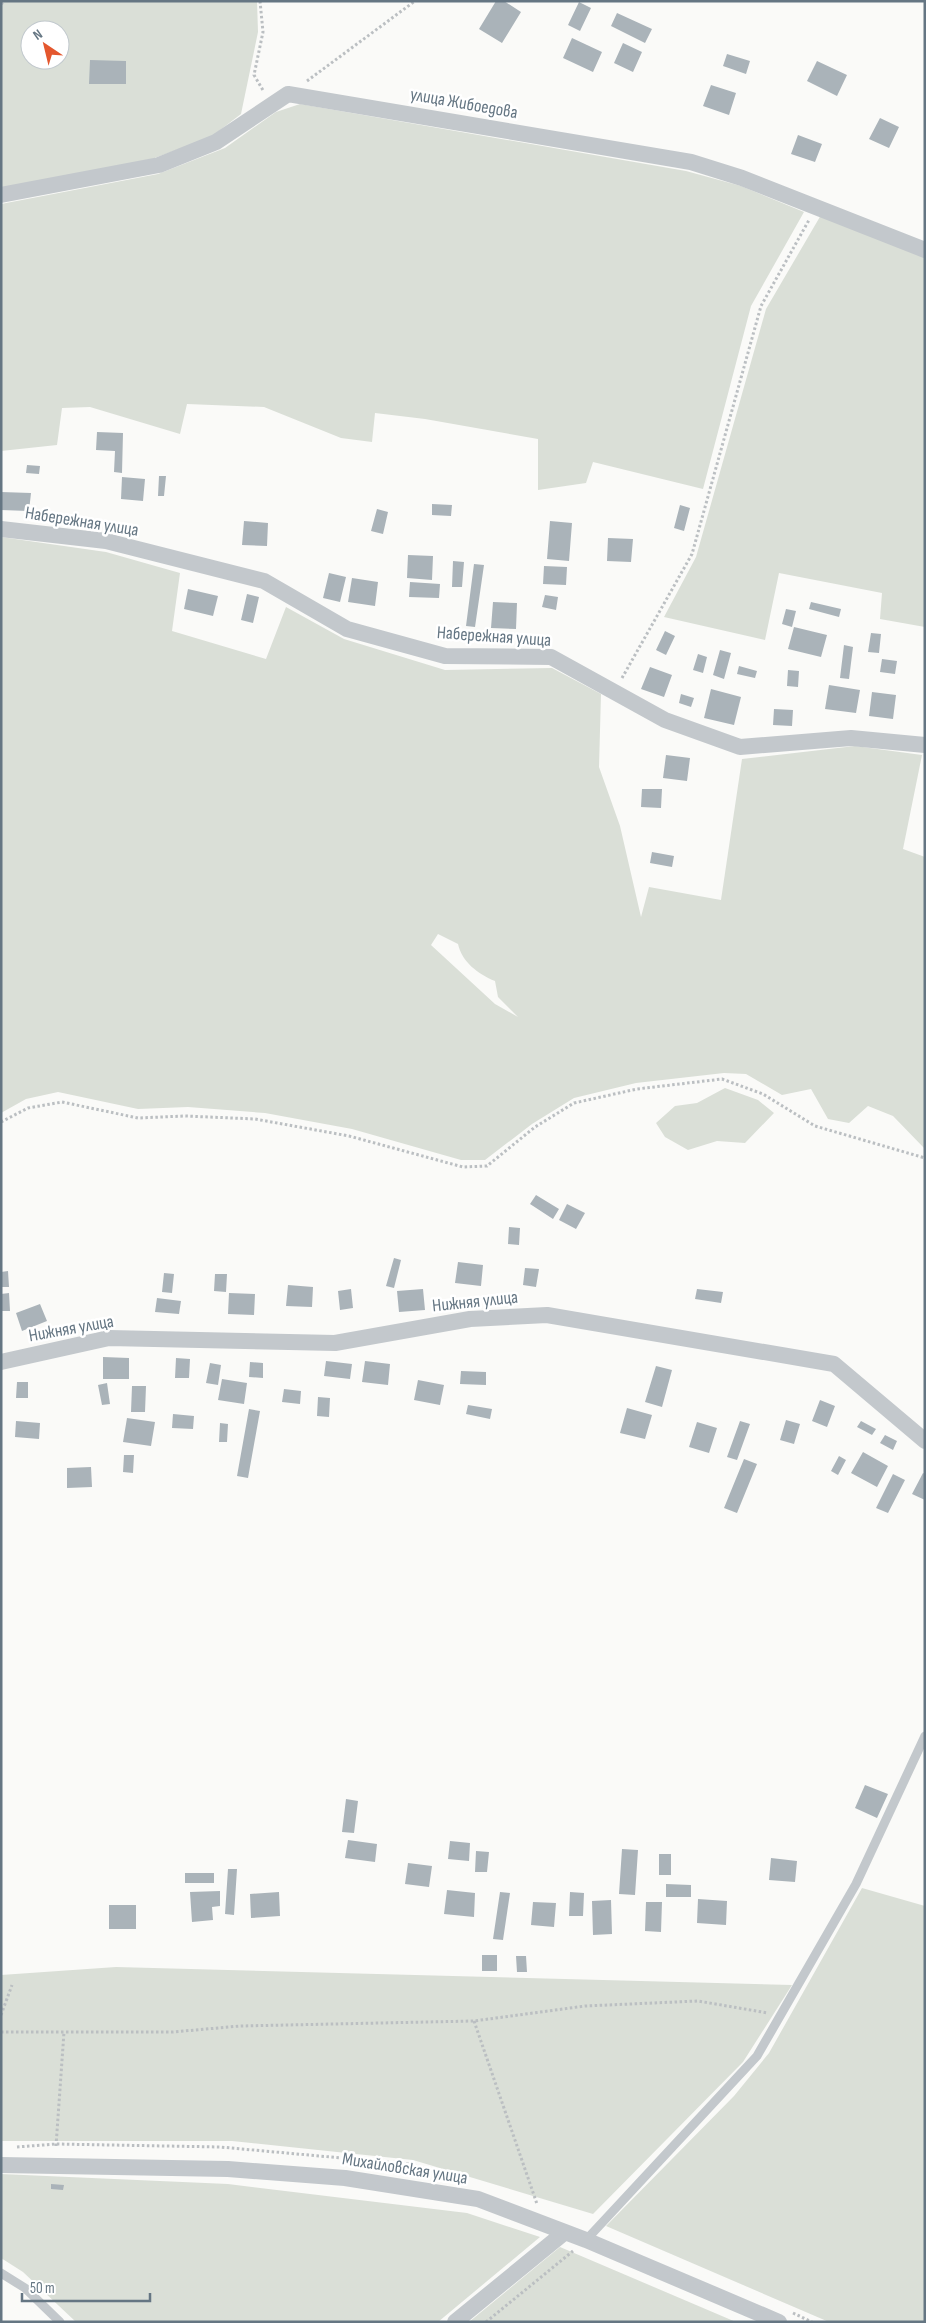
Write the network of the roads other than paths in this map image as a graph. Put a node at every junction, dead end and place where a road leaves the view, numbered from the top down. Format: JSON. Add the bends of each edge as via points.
{"nodes":[{"id":1,"x":1,"y":195,"type":"edge"},
{"id":2,"x":925,"y":250,"type":"edge"},
{"id":3,"x":1,"y":529,"type":"edge"},
{"id":4,"x":925,"y":745,"type":"edge"},
{"id":5,"x":1,"y":1362,"type":"edge"},
{"id":6,"x":925,"y":1441,"type":"edge"},
{"id":7,"x":925,"y":1736,"type":"edge"},
{"id":8,"x":1,"y":2165,"type":"edge"},
{"id":9,"x":565,"y":2232,"type":"junction"},
{"id":10,"x":586,"y":2240,"type":"junction"},
{"id":11,"x":1,"y":2273,"type":"edge"},
{"id":12,"x":60,"y":2322,"type":"edge"},
{"id":13,"x":455,"y":2322,"type":"edge"},
{"id":14,"x":779,"y":2322,"type":"edge"}],
"edges":[{"from":1,"to":2,"type":"street","name":"улица Жибоедова","via":[[159,165],[216,142],[288,94],[690,162],[742,178]]},
{"from":3,"to":4,"type":"street","name":"Набережная улица","via":[[106,541],[264,581],[347,629],[445,656],[551,657],[665,720],[740,747],[851,738]]},
{"from":5,"to":6,"type":"street","name":"Нижняя улица","via":[[109,1338],[335,1343],[470,1319],[547,1315],[834,1364]]},
{"from":7,"to":10,"type":"lane","via":[[856,1884],[757,2056]]},
{"from":8,"to":9,"type":"street","name":"Михайловская улица","via":[[228,2169],[345,2178],[478,2200]]},
{"from":9,"to":10,"type":"street","name":"Михайловская улица"},
{"from":9,"to":13,"type":"street"},
{"from":10,"to":14,"type":"street","name":"Михайловская улица"},
{"from":11,"to":12,"type":"lane","via":[[25,2288]]}]}
